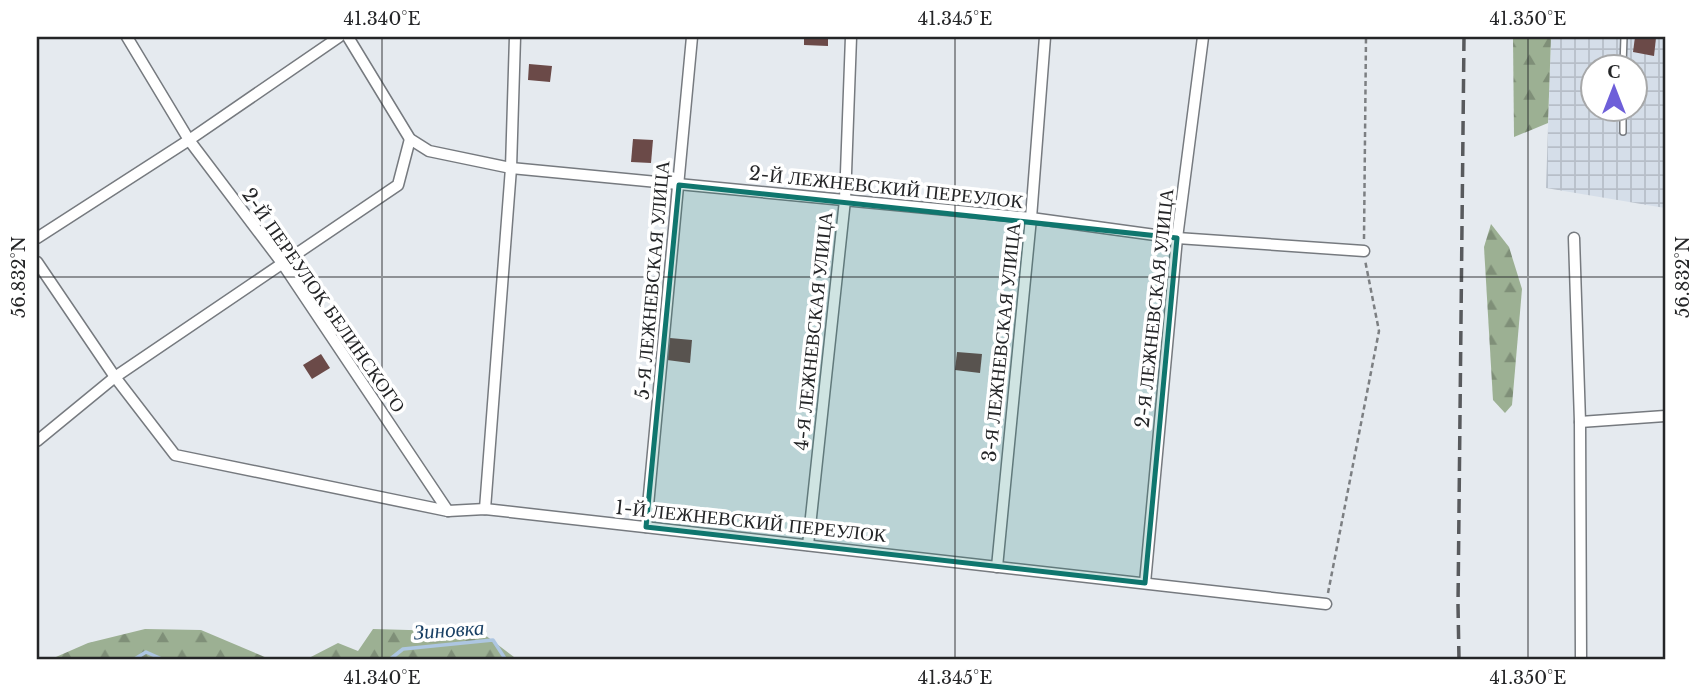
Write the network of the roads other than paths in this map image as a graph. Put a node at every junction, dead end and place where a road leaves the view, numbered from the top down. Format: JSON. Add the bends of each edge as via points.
{"nodes":[{"id":1,"x":127,"y":37,"type":"edge"},
{"id":2,"x":339,"y":37,"type":"edge"},
{"id":3,"x":348,"y":37,"type":"edge"},
{"id":4,"x":515,"y":37,"type":"edge"},
{"id":5,"x":692,"y":37,"type":"edge"},
{"id":6,"x":851,"y":37,"type":"edge"},
{"id":7,"x":1045,"y":37,"type":"edge"},
{"id":8,"x":1203,"y":37,"type":"edge"},
{"id":9,"x":1623,"y":122,"type":"edge"},
{"id":10,"x":1623,"y":132,"type":"dead end"},
{"id":11,"x":410,"y":139,"type":"junction"},
{"id":12,"x":189,"y":140,"type":"junction"},
{"id":13,"x":511,"y":168,"type":"junction"},
{"id":14,"x":679,"y":185,"type":"junction"},
{"id":15,"x":845,"y":200,"type":"junction"},
{"id":16,"x":1031,"y":218,"type":"junction"},
{"id":17,"x":37,"y":238,"type":"edge"},
{"id":18,"x":1177,"y":238,"type":"junction"},
{"id":19,"x":1574,"y":238,"type":"dead end"},
{"id":20,"x":1364,"y":251,"type":"road end"},
{"id":21,"x":37,"y":262,"type":"edge"},
{"id":22,"x":282,"y":263,"type":"junction"},
{"id":23,"x":115,"y":377,"type":"junction"},
{"id":24,"x":1665,"y":416,"type":"edge"},
{"id":25,"x":1580,"y":422,"type":"junction"},
{"id":26,"x":37,"y":441,"type":"edge"},
{"id":27,"x":485,"y":509,"type":"junction"},
{"id":28,"x":448,"y":511,"type":"junction"},
{"id":29,"x":646,"y":527,"type":"junction"},
{"id":30,"x":807,"y":545,"type":"junction"},
{"id":31,"x":997,"y":567,"type":"junction"},
{"id":32,"x":1145,"y":583,"type":"junction"},
{"id":33,"x":1326,"y":604,"type":"road end"},
{"id":34,"x":1581,"y":660,"type":"edge"}],
"edges":[{"from":1,"to":12,"type":"street","name":"2-Й ПЕРЕУЛОК БЕЛИНСКОГО"},
{"from":2,"to":12,"type":"street"},
{"from":3,"to":11,"type":"street"},
{"from":4,"to":13,"type":"street"},
{"from":5,"to":14,"type":"street","name":"5-Я ЛЕЖНЕВСКАЯ УЛИЦА"},
{"from":6,"to":15,"type":"street","name":"4-Я ЛЕЖНЕВСКАЯ УЛИЦА"},
{"from":7,"to":16,"type":"street","name":"3-Я ЛЕЖНЕВСКАЯ УЛИЦА"},
{"from":8,"to":18,"type":"street","name":"2-Я ЛЕЖНЕВСКАЯ УЛИЦА"},
{"from":9,"to":10,"type":"lane"},
{"from":11,"to":13,"type":"street","name":"2-Й ЛЕЖНЕВСКИЙ ПЕРЕУЛОК","via":[[429,151]]},
{"from":11,"to":22,"type":"street","via":[[398,185]]},
{"from":12,"to":17,"type":"street"},
{"from":12,"to":22,"type":"street","name":"2-Й ПЕРЕУЛОК БЕЛИНСКОГО"},
{"from":13,"to":14,"type":"street","name":"2-Й ЛЕЖНЕВСКИЙ ПЕРЕУЛОК"},
{"from":13,"to":27,"type":"street"},
{"from":14,"to":15,"type":"street","name":"2-Й ЛЕЖНЕВСКИЙ ПЕРЕУЛОК"},
{"from":14,"to":29,"type":"street","name":"5-Я ЛЕЖНЕВСКАЯ УЛИЦА"},
{"from":15,"to":16,"type":"street","name":"2-Й ЛЕЖНЕВСКИЙ ПЕРЕУЛОК"},
{"from":15,"to":30,"type":"street","name":"4-Я ЛЕЖНЕВСКАЯ УЛИЦА"},
{"from":16,"to":18,"type":"street","name":"2-Й ЛЕЖНЕВСКИЙ ПЕРЕУЛОК"},
{"from":16,"to":31,"type":"street","name":"3-Я ЛЕЖНЕВСКАЯ УЛИЦА"},
{"from":18,"to":20,"type":"street","name":"2-Й ЛЕЖНЕВСКИЙ ПЕРЕУЛОК"},
{"from":18,"to":32,"type":"street","name":"2-Я ЛЕЖНЕВСКАЯ УЛИЦА"},
{"from":19,"to":25,"type":"street"},
{"from":21,"to":23,"type":"street"},
{"from":22,"to":23,"type":"street"},
{"from":22,"to":28,"type":"street","name":"2-Й ПЕРЕУЛОК БЕЛИНСКОГО"},
{"from":23,"to":26,"type":"street"},
{"from":23,"to":28,"type":"street","name":"1-Й ЛЕЖНЕВСКИЙ ПЕРЕУЛОК","via":[[175,454]]},
{"from":24,"to":25,"type":"street"},
{"from":25,"to":34,"type":"street"},
{"from":27,"to":28,"type":"street","name":"1-Й ЛЕЖНЕВСКИЙ ПЕРЕУЛОК"},
{"from":27,"to":29,"type":"street","name":"1-Й ЛЕЖНЕВСКИЙ ПЕРЕУЛОК"},
{"from":29,"to":30,"type":"street","name":"1-Й ЛЕЖНЕВСКИЙ ПЕРЕУЛОК"},
{"from":30,"to":31,"type":"street","name":"1-Й ЛЕЖНЕВСКИЙ ПЕРЕУЛОК"},
{"from":31,"to":32,"type":"street","name":"1-Й ЛЕЖНЕВСКИЙ ПЕРЕУЛОК"},
{"from":32,"to":33,"type":"street","name":"1-Й ЛЕЖНЕВСКИЙ ПЕРЕУЛОК"}]}
